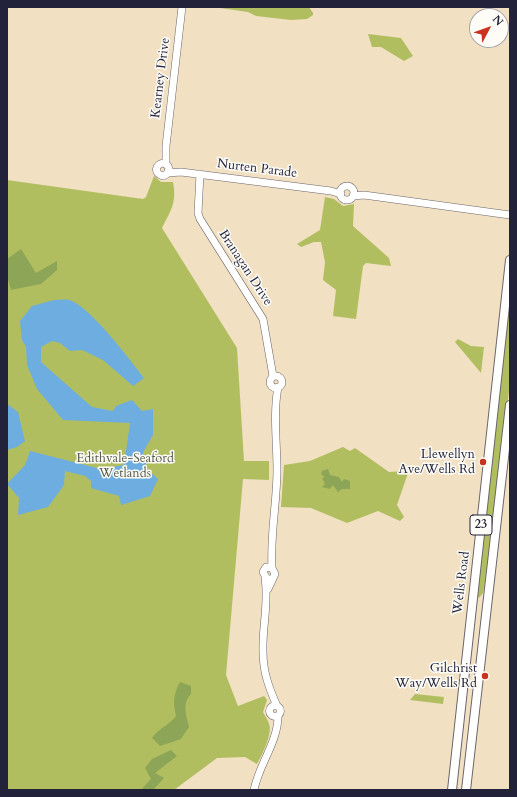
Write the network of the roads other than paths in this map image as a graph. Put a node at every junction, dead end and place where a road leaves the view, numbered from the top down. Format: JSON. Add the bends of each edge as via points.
{"nodes":[{"id":1,"x":182,"y":7,"type":"edge"},
{"id":2,"x":166,"y":167,"type":"joint"},
{"id":3,"x":202,"y":174,"type":"junction"},
{"id":4,"x":341,"y":192,"type":"junction"},
{"id":5,"x":353,"y":194,"type":"junction"},
{"id":6,"x":510,"y":215,"type":"edge"},
{"id":7,"x":510,"y":260,"type":"edge"},
{"id":8,"x":510,"y":405,"type":"edge"},
{"id":9,"x":269,"y":567,"type":"junction"},
{"id":10,"x":268,"y":578,"type":"junction"},
{"id":11,"x":254,"y":790,"type":"edge"},
{"id":12,"x":452,"y":790,"type":"edge"},
{"id":13,"x":466,"y":790,"type":"edge"}],
"edges":[{"from":1,"to":2,"type":"street","name":"Kearney Drive","via":[[165,152]]},
{"from":2,"to":3,"type":"street","name":"Nurten Parade","via":[[181,172]]},
{"from":3,"to":4,"type":"street","name":"Nurten Parade"},
{"from":3,"to":9,"type":"street","name":"Branagan Drive","via":[[198,213],[200,219],[263,319],[272,365],[282,383],[276,387],[277,480]]},
{"from":4,"to":5,"type":"street","via":[[348,187]]},
{"from":4,"to":5,"type":"street","via":[[346,200]]},
{"from":5,"to":6,"type":"street"},
{"from":7,"to":12,"type":"main road","name":"Wells Road","number":"23"},
{"from":8,"to":13,"type":"main road","name":"Wells Road","number":"23"},
{"from":9,"to":10,"type":"street","via":[[263,572]]},
{"from":9,"to":10,"type":"street","via":[[275,574]]},
{"from":10,"to":11,"type":"street","via":[[263,652],[264,668],[275,706],[270,710],[275,715],[275,732]]}]}
